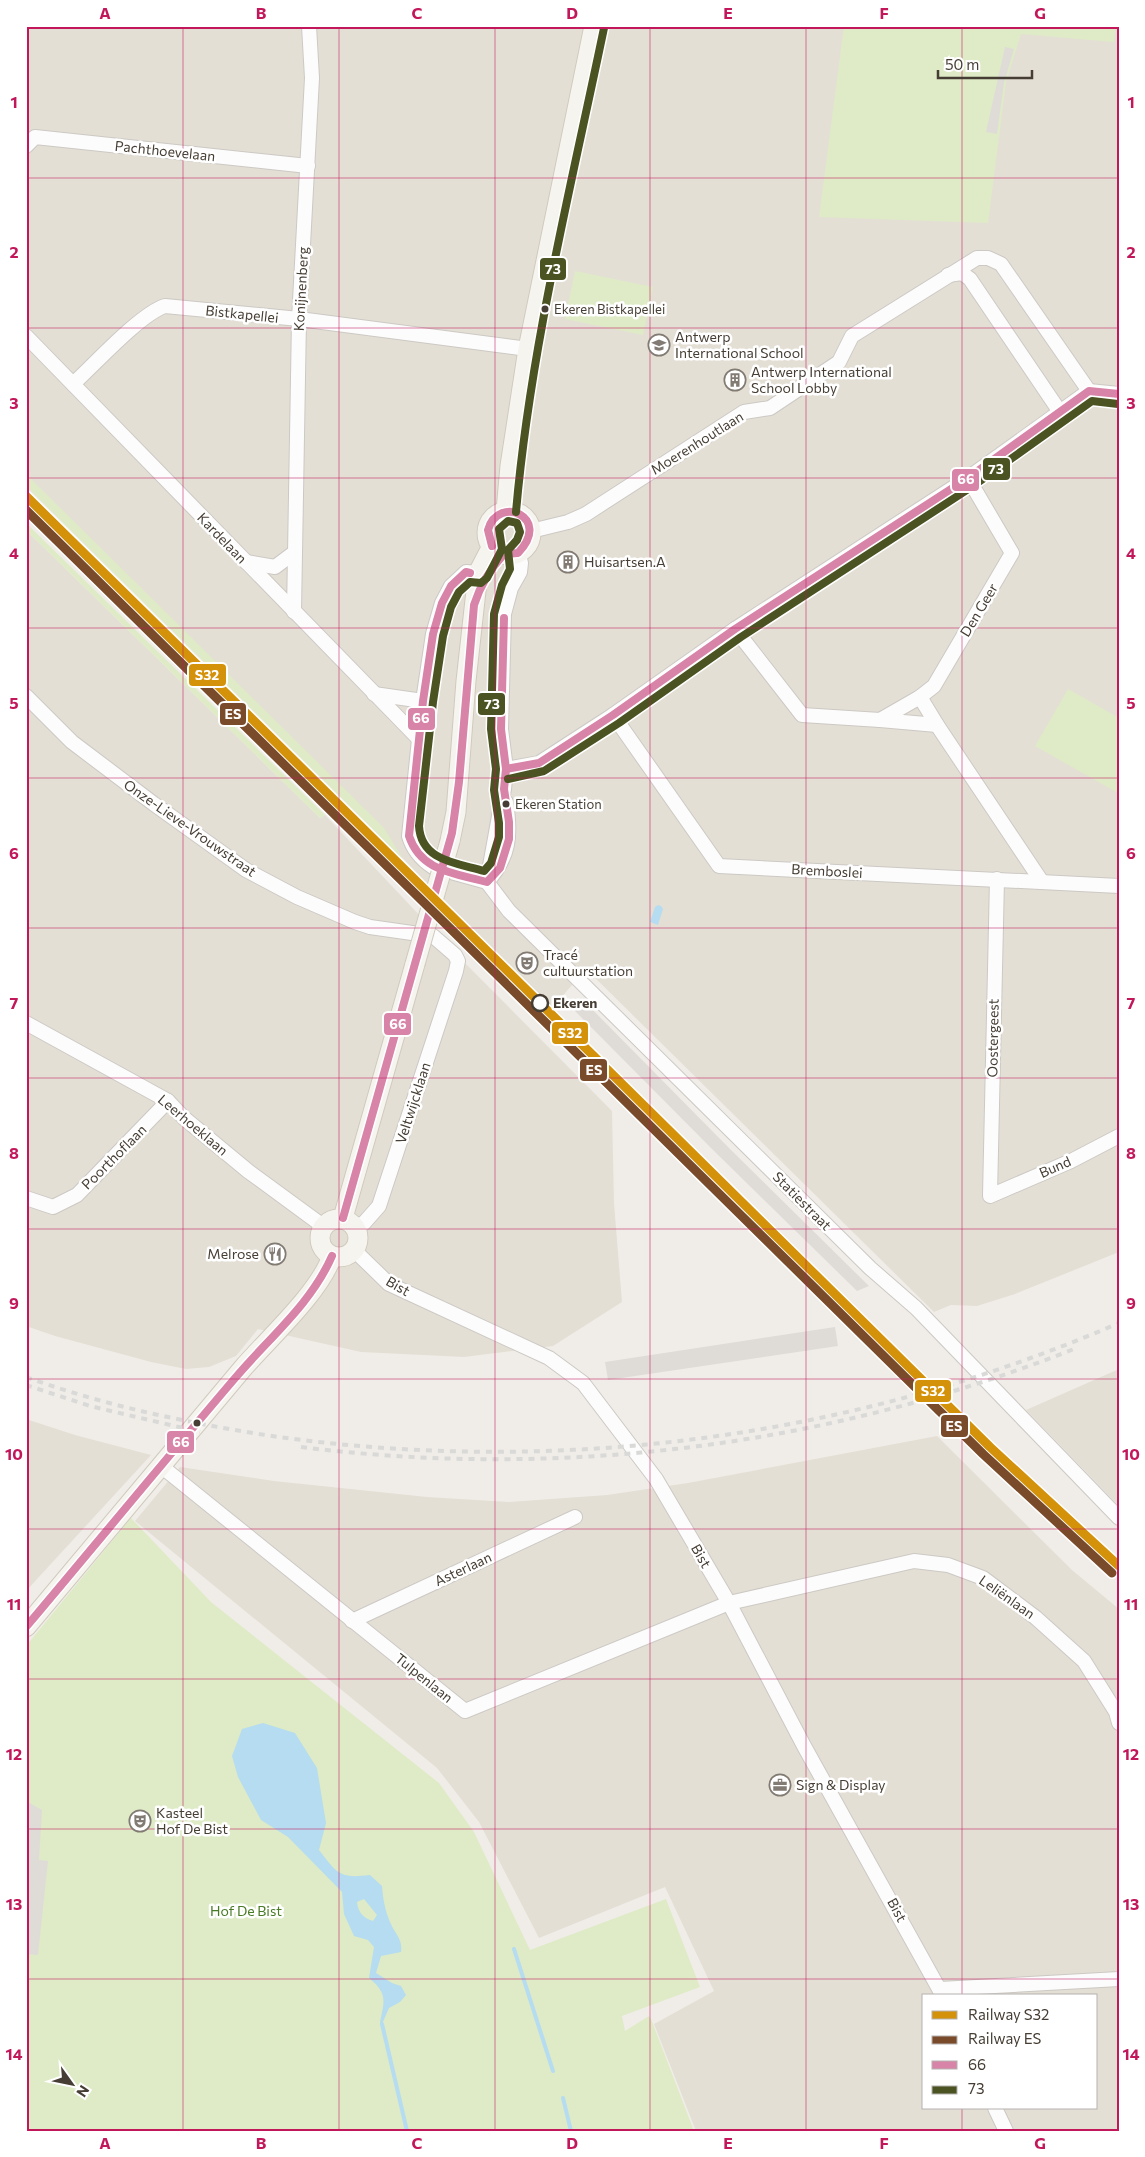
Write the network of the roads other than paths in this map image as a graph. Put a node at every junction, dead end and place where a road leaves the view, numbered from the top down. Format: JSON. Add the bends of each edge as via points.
{"nodes":[{"id":1,"x":309,"y":26,"type":"edge"},
{"id":2,"x":594,"y":26,"type":"edge"},
{"id":3,"x":26,"y":146,"type":"edge"},
{"id":4,"x":308,"y":166,"type":"junction"},
{"id":5,"x":948,"y":275,"type":"junction"},
{"id":6,"x":299,"y":319,"type":"junction"},
{"id":7,"x":26,"y":336,"type":"edge"},
{"id":8,"x":528,"y":349,"type":"junction"},
{"id":9,"x":73,"y":384,"type":"junction"},
{"id":10,"x":1089,"y":391,"type":"junction"},
{"id":11,"x":1119,"y":394,"type":"edge"},
{"id":12,"x":1060,"y":412,"type":"junction"},
{"id":13,"x":968,"y":478,"type":"junction"},
{"id":14,"x":506,"y":511,"type":"junction"},
{"id":15,"x":531,"y":531,"type":"junction"},
{"id":16,"x":505,"y":551,"type":"junction"},
{"id":17,"x":295,"y":552,"type":"junction"},
{"id":18,"x":246,"y":562,"type":"junction"},
{"id":19,"x":478,"y":574,"type":"junction"},
{"id":20,"x":475,"y":600,"type":"junction"},
{"id":21,"x":294,"y":612,"type":"junction"},
{"id":22,"x":735,"y":629,"type":"junction"},
{"id":23,"x":374,"y":694,"type":"junction"},
{"id":24,"x":26,"y":696,"type":"edge"},
{"id":25,"x":920,"y":697,"type":"junction"},
{"id":26,"x":423,"y":702,"type":"junction"},
{"id":27,"x":613,"y":714,"type":"junction"},
{"id":28,"x":880,"y":720,"type":"junction"},
{"id":29,"x":937,"y":725,"type":"junction"},
{"id":30,"x":419,"y":739,"type":"junction"},
{"id":31,"x":506,"y":769,"type":"junction"},
{"id":32,"x":997,"y":879,"type":"junction"},
{"id":33,"x":487,"y":882,"type":"junction"},
{"id":34,"x":1042,"y":882,"type":"junction"},
{"id":35,"x":1119,"y":886,"type":"edge"},
{"id":36,"x":455,"y":956,"type":"joint"},
{"id":37,"x":26,"y":1023,"type":"edge"},
{"id":38,"x":168,"y":1101,"type":"junction"},
{"id":39,"x":1119,"y":1136,"type":"edge"},
{"id":40,"x":990,"y":1196,"type":"joint"},
{"id":41,"x":26,"y":1198,"type":"edge"},
{"id":42,"x":349,"y":1222,"type":"junction"},
{"id":43,"x":323,"y":1226,"type":"junction"},
{"id":44,"x":354,"y":1250,"type":"junction"},
{"id":45,"x":332,"y":1256,"type":"junction"},
{"id":46,"x":161,"y":1466,"type":"junction"},
{"id":47,"x":575,"y":1517,"type":"dead end"},
{"id":48,"x":1119,"y":1518,"type":"edge"},
{"id":49,"x":729,"y":1603,"type":"junction"},
{"id":50,"x":352,"y":1621,"type":"junction"},
{"id":51,"x":26,"y":1627,"type":"edge"},
{"id":52,"x":1119,"y":1723,"type":"edge"},
{"id":53,"x":1119,"y":1979,"type":"edge"},
{"id":54,"x":941,"y":1992,"type":"edge"},
{"id":55,"x":996,"y":2110,"type":"edge"},
{"id":56,"x":1006,"y":2131,"type":"edge"}],
"edges":[{"from":1,"to":4,"type":"street","name":"Konijnenberg","via":[[312,78]]},
{"from":2,"to":8,"type":"street"},
{"from":3,"to":4,"type":"street","name":"Pachthoevelaan","via":[[35,137]]},
{"from":4,"to":6,"type":"street","name":"Konijnenberg"},
{"from":5,"to":10,"type":"street","name":"Moerenhoutlaan","via":[[977,258],[988,258],[1001,264]]},
{"from":5,"to":12,"type":"street","via":[[962,273],[970,279]]},
{"from":5,"to":15,"type":"street","name":"Moerenhoutlaan","via":[[852,336],[839,362],[770,408],[744,412],[586,514]]},
{"from":6,"to":8,"type":"street","name":"Bistkapellei"},
{"from":6,"to":9,"type":"street","name":"Bistkapellei","via":[[165,306],[155,309],[139,322]]},
{"from":6,"to":17,"type":"street","name":"Konijnenberg"},
{"from":7,"to":9,"type":"street","name":"Kardelaan"},
{"from":8,"to":14,"type":"street"},
{"from":9,"to":18,"type":"street","name":"Kardelaan"},
{"from":10,"to":11,"type":"street"},
{"from":10,"to":12,"type":"street"},
{"from":12,"to":13,"type":"street"},
{"from":13,"to":22,"type":"street"},
{"from":13,"to":25,"type":"street","name":"Den Geer","via":[[1012,553],[934,686]]},
{"from":14,"to":15,"type":"street","via":[[521,514]]},
{"from":14,"to":16,"type":"street","via":[[492,519],[488,526],[488,536]]},
{"from":15,"to":16,"type":"street","via":[[529,541]]},
{"from":16,"to":19,"type":"street"},
{"from":16,"to":20,"type":"street"},
{"from":16,"to":31,"type":"street","via":[[520,572],[504,614],[501,729]]},
{"from":17,"to":18,"type":"street","via":[[275,567]]},
{"from":17,"to":21,"type":"street","name":"Konijnenberg"},
{"from":18,"to":21,"type":"street","name":"Kardelaan"},
{"from":19,"to":20,"type":"street"},
{"from":19,"to":26,"type":"street","via":[[466,572],[451,586],[442,603],[433,634]]},
{"from":20,"to":42,"type":"street","bridge":true,"via":[[456,812]]},
{"from":21,"to":23,"type":"street","name":"Kardelaan"},
{"from":22,"to":27,"type":"street"},
{"from":22,"to":28,"type":"street","via":[[802,715]]},
{"from":23,"to":26,"type":"street"},
{"from":23,"to":30,"type":"street","name":"Kardelaan"},
{"from":24,"to":36,"type":"street","name":"Onze-Lieve-Vrouwstraat","via":[[72,742],[246,870],[355,922],[433,936]]},
{"from":25,"to":28,"type":"street","name":"Den Geer"},
{"from":25,"to":29,"type":"street"},
{"from":26,"to":30,"type":"street"},
{"from":27,"to":31,"type":"street","via":[[539,763]]},
{"from":27,"to":32,"type":"street","name":"Bremboslei","via":[[719,866]]},
{"from":28,"to":29,"type":"street"},
{"from":29,"to":34,"type":"street"},
{"from":30,"to":33,"type":"street","via":[[409,826],[416,852],[434,866]]},
{"from":31,"to":33,"type":"street","via":[[504,789],[508,839],[500,868]]},
{"from":32,"to":34,"type":"street","name":"Bremboslei"},
{"from":32,"to":40,"type":"street","name":"Oostergeest"},
{"from":33,"to":48,"type":"street","name":"Statiestraat","via":[[509,910],[856,1254],[916,1308]]},
{"from":34,"to":35,"type":"street","name":"Bremboslei"},
{"from":36,"to":42,"type":"street","name":"Veltwijcklaan","via":[[458,961],[456,971],[379,1206],[364,1222]]},
{"from":37,"to":38,"type":"street","name":"Leerhoeklaan"},
{"from":38,"to":41,"type":"street","name":"Poorthoflaan","via":[[77,1195],[53,1207]]},
{"from":38,"to":43,"type":"street","name":"Leerhoeklaan","via":[[248,1171]]},
{"from":39,"to":40,"type":"street","name":"Bund"},
{"from":42,"to":43,"type":"street","name":"Veltwijcklaan","via":[[332,1219]]},
{"from":42,"to":44,"type":"street","via":[[359,1239]]},
{"from":43,"to":45,"type":"street","via":[[321,1243]]},
{"from":44,"to":45,"type":"street","via":[[344,1256]]},
{"from":44,"to":49,"type":"street","name":"Bist","via":[[390,1284],[549,1358],[582,1383],[656,1479]]},
{"from":45,"to":46,"type":"street","via":[[315,1287]]},
{"from":46,"to":50,"type":"street","name":"Tulpenlaan"},
{"from":46,"to":51,"type":"street"},
{"from":47,"to":50,"type":"street","name":"Asterlaan"},
{"from":49,"to":50,"type":"street","name":"Tulpenlaan","via":[[465,1711]]},
{"from":49,"to":52,"type":"street","name":"Leliënlaan","via":[[914,1561],[948,1565],[984,1578],[1035,1617],[1084,1661],[1116,1712]]},
{"from":49,"to":54,"type":"street","name":"Bist","via":[[804,1746]]},
{"from":53,"to":54,"type":"street"},
{"from":55,"to":56,"type":"street"}]}
